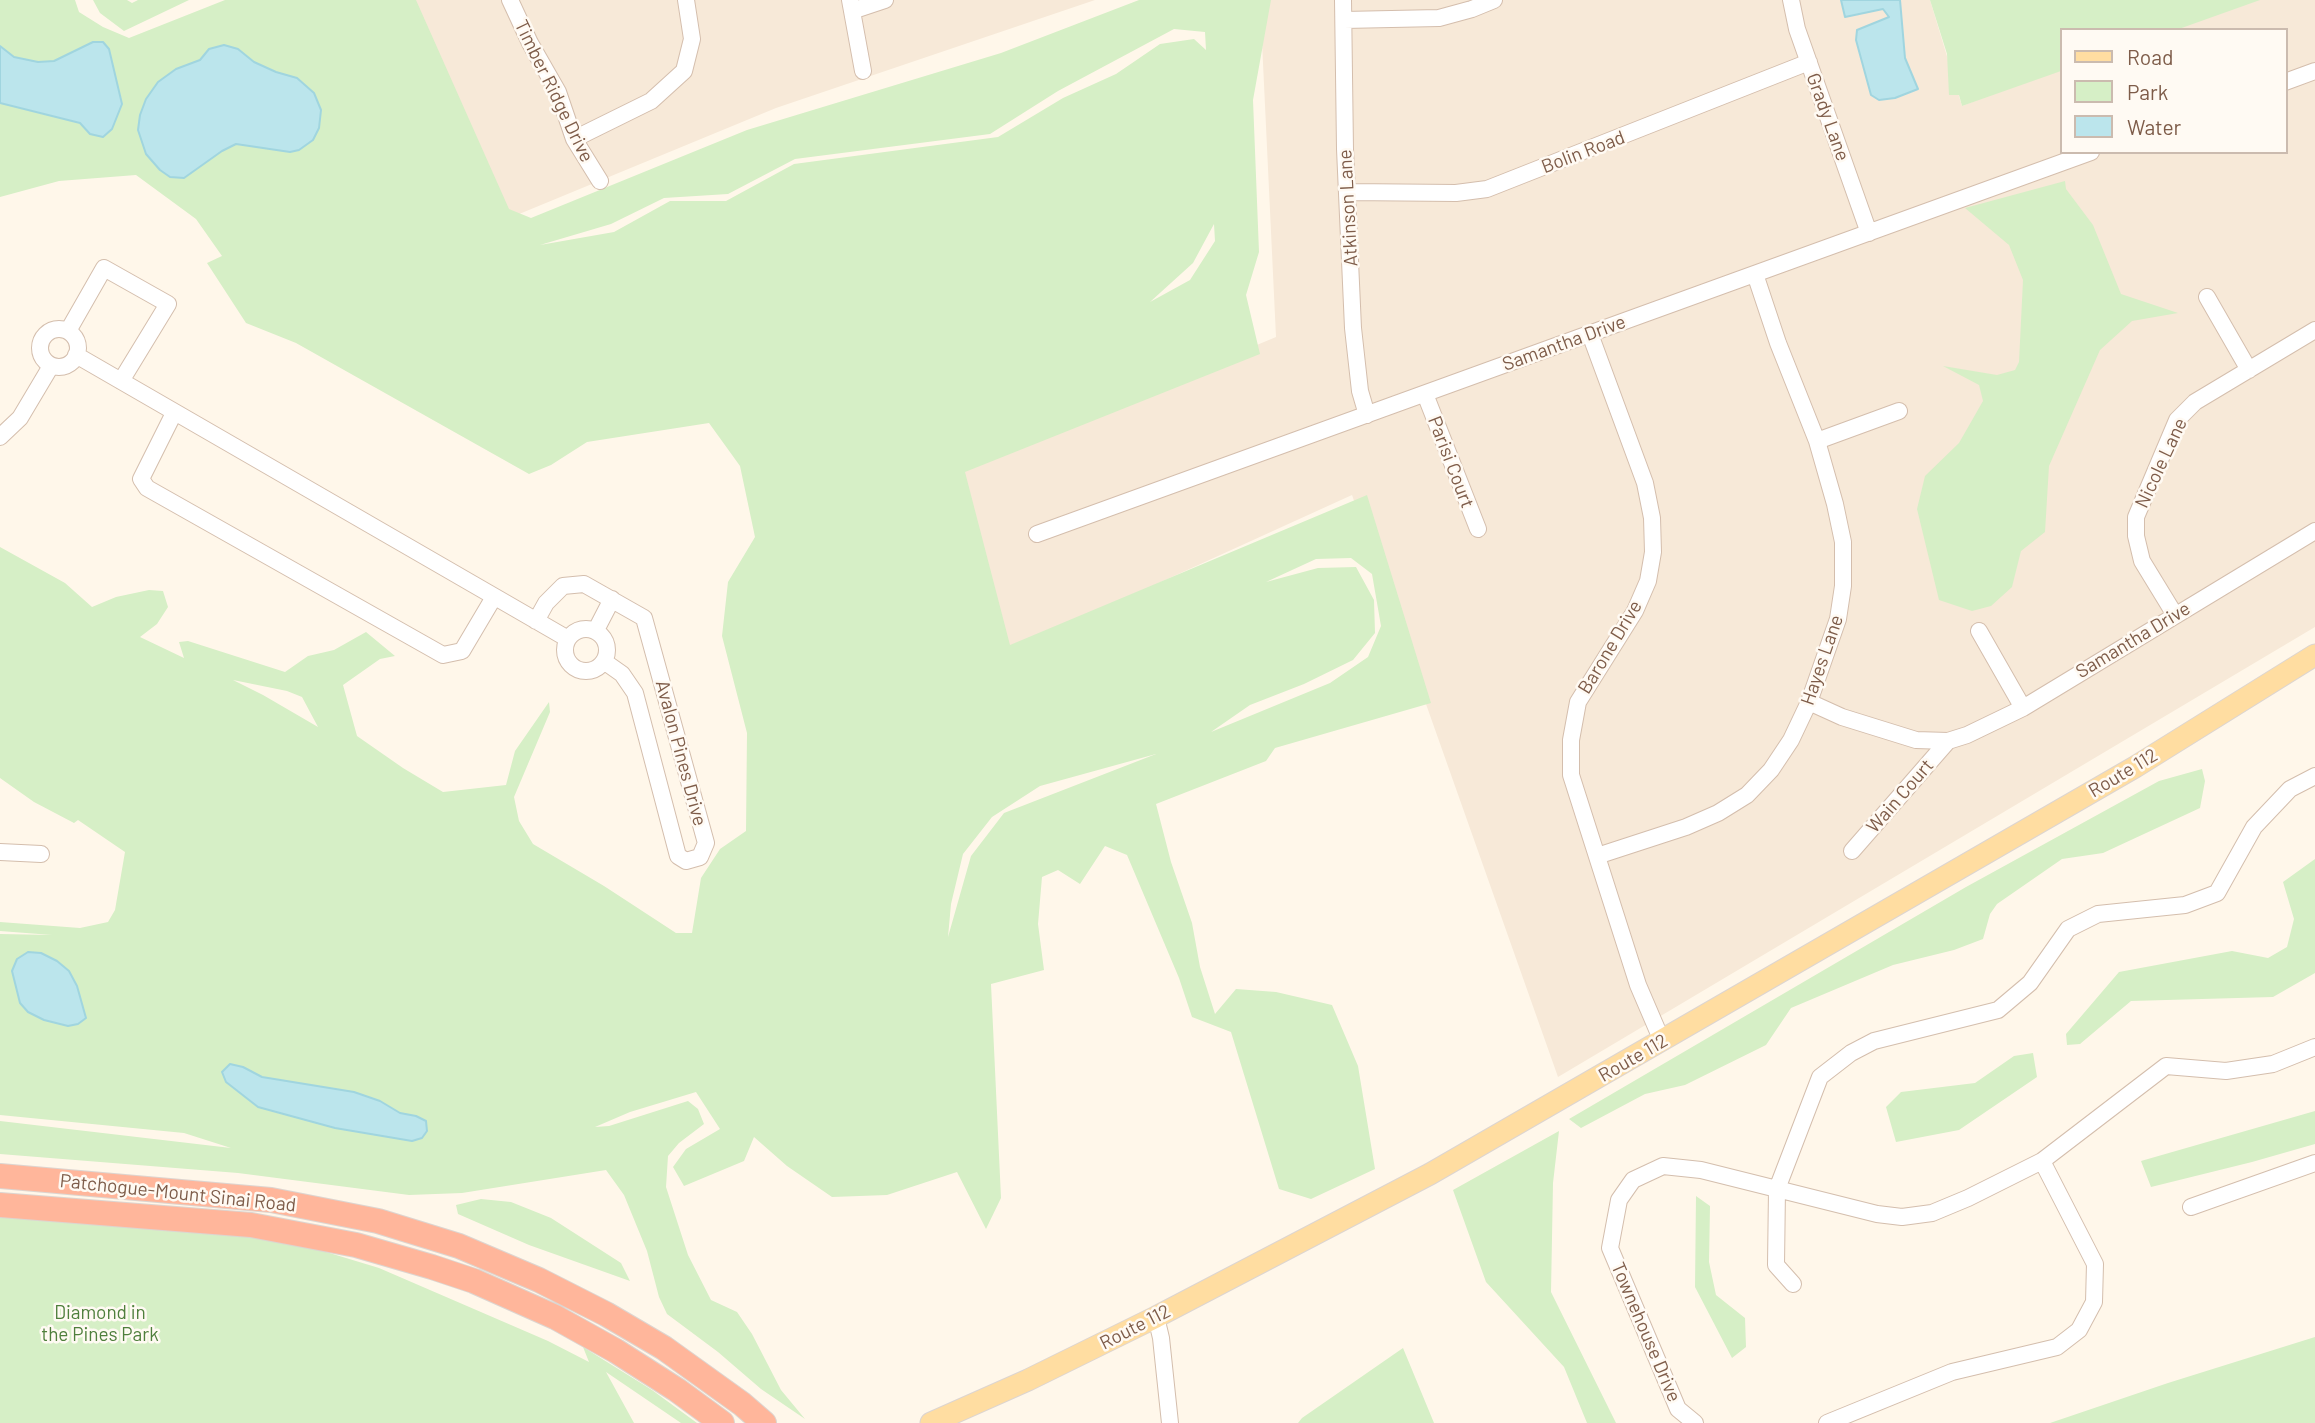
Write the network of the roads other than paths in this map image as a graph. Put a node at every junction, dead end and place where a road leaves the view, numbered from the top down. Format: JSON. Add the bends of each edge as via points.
{"nodes":[{"id":1,"x":510,"y":0,"type":"edge"},
{"id":2,"x":686,"y":0,"type":"edge"},
{"id":3,"x":885,"y":0,"type":"edge"},
{"id":4,"x":1343,"y":0,"type":"edge"},
{"id":5,"x":1494,"y":0,"type":"edge"},
{"id":6,"x":1791,"y":0,"type":"edge"},
{"id":7,"x":851,"y":5,"type":"edge"},
{"id":8,"x":1344,"y":20,"type":"junction"},
{"id":9,"x":1809,"y":62,"type":"junction"},
{"id":10,"x":863,"y":71,"type":"dead end"},
{"id":11,"x":2315,"y":71,"type":"edge"},
{"id":12,"x":2287,"y":81,"type":"edge"},
{"id":13,"x":574,"y":139,"type":"junction"},
{"id":14,"x":2086,"y":154,"type":"edge"},
{"id":15,"x":600,"y":181,"type":"dead end"},
{"id":16,"x":1347,"y":192,"type":"junction"},
{"id":17,"x":1869,"y":233,"type":"junction"},
{"id":18,"x":1755,"y":274,"type":"junction"},
{"id":19,"x":2207,"y":297,"type":"dead end"},
{"id":20,"x":2315,"y":330,"type":"edge"},
{"id":21,"x":68,"y":331,"type":"junction"},
{"id":22,"x":1590,"y":334,"type":"junction"},
{"id":23,"x":76,"y":355,"type":"junction"},
{"id":24,"x":51,"y":366,"type":"junction"},
{"id":25,"x":2249,"y":370,"type":"junction"},
{"id":26,"x":121,"y":381,"type":"junction"},
{"id":27,"x":1425,"y":394,"type":"junction"},
{"id":28,"x":1899,"y":411,"type":"dead end"},
{"id":29,"x":174,"y":413,"type":"junction"},
{"id":30,"x":1367,"y":415,"type":"junction"},
{"id":31,"x":0,"y":437,"type":"edge"},
{"id":32,"x":1817,"y":442,"type":"junction"},
{"id":33,"x":1478,"y":530,"type":"dead end"},
{"id":34,"x":2315,"y":531,"type":"edge"},
{"id":35,"x":1037,"y":534,"type":"dead end"},
{"id":36,"x":494,"y":597,"type":"junction"},
{"id":37,"x":612,"y":599,"type":"junction"},
{"id":38,"x":2175,"y":615,"type":"junction"},
{"id":39,"x":536,"y":621,"type":"junction"},
{"id":40,"x":596,"y":630,"type":"junction"},
{"id":41,"x":1979,"y":631,"type":"dead end"},
{"id":42,"x":568,"y":639,"type":"junction"},
{"id":43,"x":2314,"y":657,"type":"edge"},
{"id":44,"x":605,"y":662,"type":"junction"},
{"id":45,"x":1809,"y":702,"type":"junction"},
{"id":46,"x":2023,"y":708,"type":"junction"},
{"id":47,"x":1948,"y":741,"type":"junction"},
{"id":48,"x":2315,"y":776,"type":"edge"},
{"id":49,"x":694,"y":797,"type":"junction"},
{"id":50,"x":664,"y":805,"type":"junction"},
{"id":51,"x":1852,"y":851,"type":"dead end"},
{"id":52,"x":0,"y":852,"type":"edge"},
{"id":53,"x":41,"y":854,"type":"dead end"},
{"id":54,"x":1597,"y":856,"type":"junction"},
{"id":55,"x":1662,"y":1041,"type":"junction"},
{"id":56,"x":2315,"y":1047,"type":"edge"},
{"id":57,"x":2042,"y":1161,"type":"junction"},
{"id":58,"x":2315,"y":1163,"type":"edge"},
{"id":59,"x":0,"y":1176,"type":"edge"},
{"id":60,"x":1777,"y":1189,"type":"junction"},
{"id":61,"x":0,"y":1205,"type":"edge"},
{"id":62,"x":2191,"y":1207,"type":"dead end"},
{"id":63,"x":425,"y":1236,"type":"junction"},
{"id":64,"x":418,"y":1263,"type":"junction"},
{"id":65,"x":1793,"y":1284,"type":"dead end"},
{"id":66,"x":1156,"y":1317,"type":"junction"},
{"id":67,"x":722,"y":1423,"type":"edge"},
{"id":68,"x":764,"y":1423,"type":"edge"},
{"id":69,"x":932,"y":1423,"type":"edge"},
{"id":70,"x":1170,"y":1423,"type":"edge"},
{"id":71,"x":1695,"y":1423,"type":"edge"},
{"id":72,"x":1827,"y":1423,"type":"edge"}],
"edges":[{"from":1,"to":13,"type":"street","name":"Timber Ridge Drive","via":[[558,92]]},
{"from":2,"to":13,"type":"street","via":[[692,39],[684,71],[651,102]]},
{"from":3,"to":7,"type":"street"},
{"from":4,"to":8,"type":"street","name":"Atkinson Lane"},
{"from":5,"to":8,"type":"street","via":[[1439,18]]},
{"from":6,"to":9,"type":"street","name":"Grady Lane"},
{"from":7,"to":10,"type":"street"},
{"from":8,"to":16,"type":"street","name":"Atkinson Lane"},
{"from":9,"to":16,"type":"street","name":"Bolin Road","via":[[1487,189]]},
{"from":9,"to":17,"type":"street","name":"Grady Lane"},
{"from":11,"to":12,"type":"street"},
{"from":13,"to":15,"type":"street","name":"Timber Ridge Drive"},
{"from":14,"to":17,"type":"street","name":"Samantha Drive"},
{"from":16,"to":30,"type":"street","name":"Atkinson Lane","via":[[1355,356]]},
{"from":17,"to":18,"type":"street","name":"Samantha Drive"},
{"from":18,"to":22,"type":"street","name":"Samantha Drive"},
{"from":18,"to":32,"type":"street","name":"Hayes Lane"},
{"from":19,"to":25,"type":"street"},
{"from":20,"to":25,"type":"street","name":"Nicole Lane"},
{"from":21,"to":23,"type":"street","via":[[78,344]]},
{"from":21,"to":24,"type":"street","via":[[50,330],[41,339],[39,351]]},
{"from":21,"to":26,"type":"street","via":[[104,268],[168,304]]},
{"from":22,"to":27,"type":"street","name":"Samantha Drive"},
{"from":22,"to":54,"type":"street","name":"Barone Drive","via":[[1645,483],[1653,518],[1648,581],[1635,611],[1578,702],[1571,740],[1571,775]]},
{"from":23,"to":24,"type":"street","via":[[63,367]]},
{"from":23,"to":26,"type":"street"},
{"from":24,"to":31,"type":"street","via":[[20,418]]},
{"from":25,"to":38,"type":"street","name":"Nicole Lane","via":[[2195,401],[2177,420],[2136,517],[2142,561]]},
{"from":26,"to":29,"type":"street"},
{"from":27,"to":30,"type":"street","name":"Samantha Drive"},
{"from":27,"to":33,"type":"street","name":"Parisi Court"},
{"from":28,"to":32,"type":"street"},
{"from":29,"to":36,"type":"street"},
{"from":29,"to":36,"type":"street","via":[[141,479],[147,488],[443,655],[462,650]]},
{"from":30,"to":35,"type":"street","name":"Samantha Drive"},
{"from":32,"to":45,"type":"street","name":"Hayes Lane","via":[[1843,542],[1843,586],[1838,619]]},
{"from":34,"to":38,"type":"street","name":"Samantha Drive"},
{"from":36,"to":39,"type":"street"},
{"from":37,"to":39,"type":"street","name":"Avalon Pines Drive","via":[[584,584],[563,586]]},
{"from":37,"to":40,"type":"street"},
{"from":37,"to":49,"type":"street","name":"Avalon Pines Drive","via":[[644,618]]},
{"from":38,"to":46,"type":"street","name":"Samantha Drive"},
{"from":39,"to":42,"type":"street"},
{"from":40,"to":42,"type":"street","via":[[585,628]]},
{"from":40,"to":44,"type":"street","via":[[608,647]]},
{"from":41,"to":46,"type":"street"},
{"from":42,"to":44,"type":"street","via":[[565,652],[574,668],[592,671]]},
{"from":43,"to":55,"type":"main road","name":"Route 112"},
{"from":44,"to":50,"type":"street","name":"Avalon Pines Drive","via":[[622,674],[635,693]]},
{"from":45,"to":47,"type":"street","via":[[1916,740]]},
{"from":45,"to":54,"type":"street","name":"Hayes Lane","via":[[1771,770],[1747,795],[1686,827]]},
{"from":46,"to":47,"type":"street","name":"Samantha Drive"},
{"from":47,"to":51,"type":"street","name":"Wain Court"},
{"from":48,"to":60,"type":"street","via":[[2290,789],[2254,827],[2217,893],[2185,905],[2098,914],[2068,929],[2030,983],[1998,1010],[1874,1041],[1820,1077]]},
{"from":49,"to":50,"type":"street"},
{"from":49,"to":50,"type":"street","name":"Avalon Pines Drive","via":[[706,843],[700,857],[686,861],[678,856]]},
{"from":52,"to":53,"type":"street"},
{"from":54,"to":55,"type":"street","name":"Barone Drive"},
{"from":55,"to":66,"type":"main road","name":"Route 112","via":[[1430,1174]]},
{"from":56,"to":57,"type":"street","name":"Townehouse Drive","via":[[2273,1064],[2226,1071],[2166,1066]]},
{"from":57,"to":60,"type":"street","name":"Townehouse Drive","via":[[1968,1198],[1917,1216],[1877,1214]]},
{"from":57,"to":72,"type":"street","via":[[2095,1264],[2094,1302],[2079,1330],[2057,1347],[1952,1372]]},
{"from":58,"to":62,"type":"street"},
{"from":59,"to":63,"type":"highway","name":"Patchogue-Mount Sinai Road","via":[[271,1200],[378,1221]]},
{"from":60,"to":65,"type":"street","via":[[1776,1265]]},
{"from":60,"to":71,"type":"street","name":"Townehouse Drive","via":[[1701,1170],[1663,1166],[1633,1180],[1619,1200],[1610,1248],[1678,1409]]},
{"from":61,"to":64,"type":"highway","name":"Patchogue-Mount Sinai Road","via":[[251,1225],[356,1245]]},
{"from":63,"to":64,"type":"highway"},
{"from":63,"to":68,"type":"highway","name":"Patchogue-Mount Sinai Road","via":[[539,1280],[606,1314],[664,1348]]},
{"from":64,"to":67,"type":"highway","name":"Patchogue-Mount Sinai Road","via":[[474,1281],[555,1317],[616,1351]]},
{"from":66,"to":69,"type":"main road","name":"Route 112"},
{"from":66,"to":70,"type":"street"}]}
